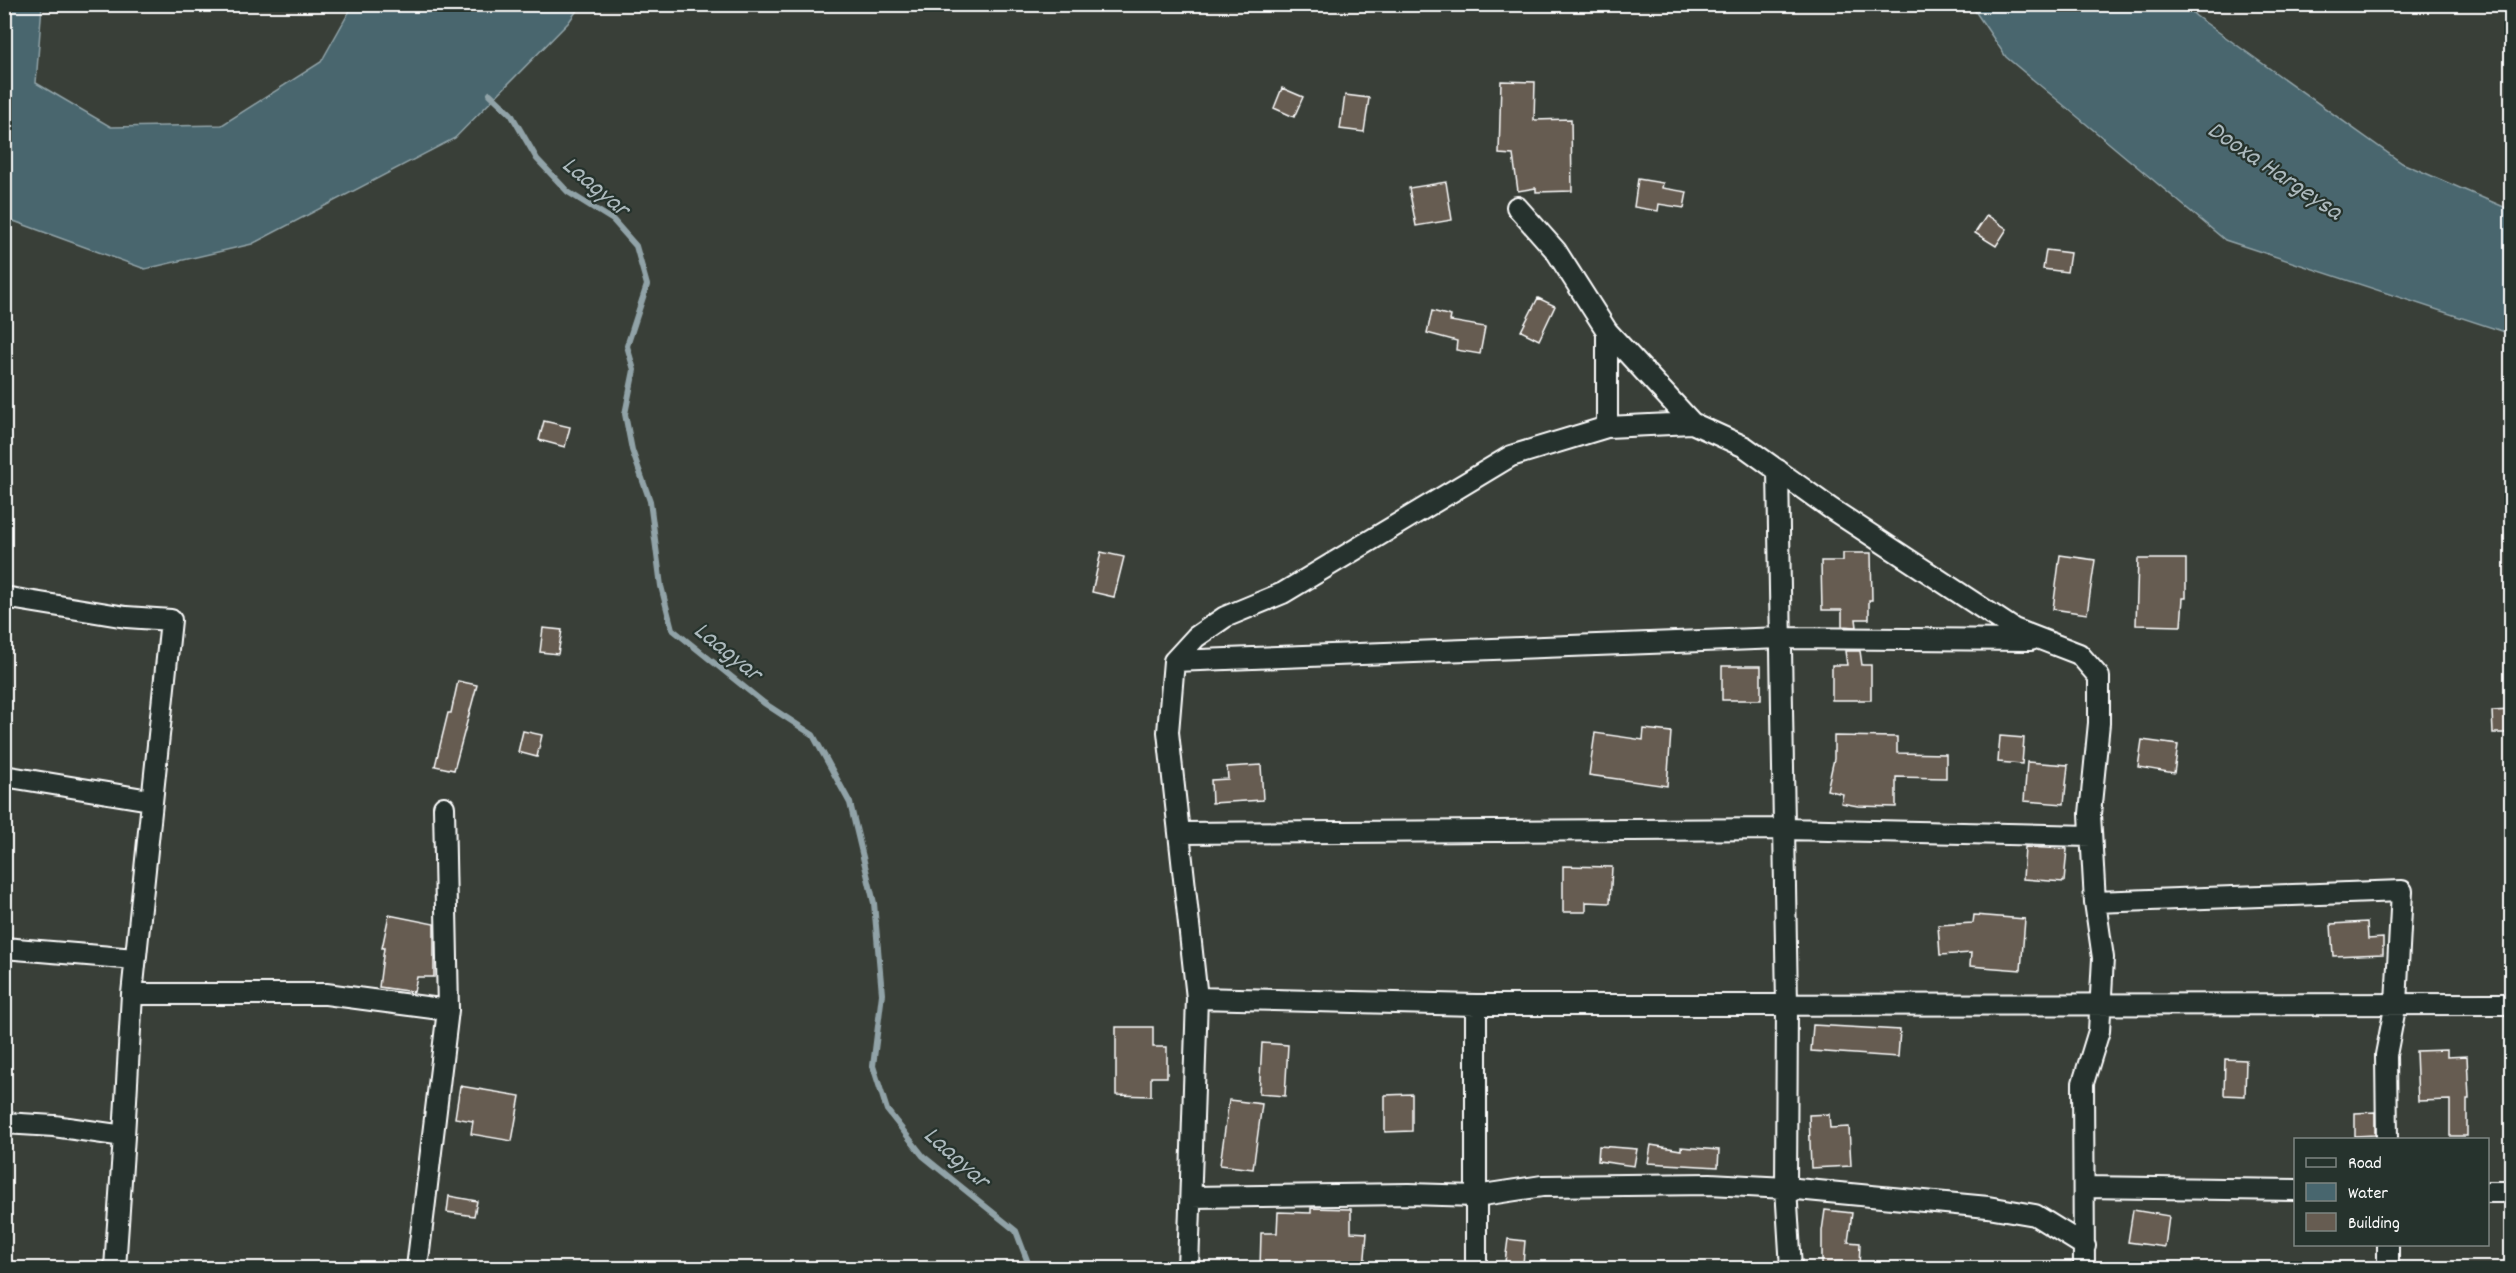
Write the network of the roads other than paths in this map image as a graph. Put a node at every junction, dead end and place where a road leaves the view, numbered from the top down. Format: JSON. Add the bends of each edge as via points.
{"nodes":[{"id":1,"x":1517,"y":207,"type":"dead end"},
{"id":2,"x":1606,"y":331,"type":"junction"},
{"id":3,"x":1692,"y":423,"type":"junction"},
{"id":4,"x":1607,"y":427,"type":"junction"},
{"id":5,"x":1778,"y":470,"type":"junction"},
{"id":6,"x":4,"y":597,"type":"edge"},
{"id":7,"x":1781,"y":638,"type":"junction"},
{"id":8,"x":2043,"y":640,"type":"junction"},
{"id":9,"x":1174,"y":661,"type":"junction"},
{"id":10,"x":4,"y":776,"type":"edge"},
{"id":11,"x":150,"y":800,"type":"junction"},
{"id":12,"x":444,"y":807,"type":"dead end"},
{"id":13,"x":1784,"y":829,"type":"junction"},
{"id":14,"x":1179,"y":833,"type":"junction"},
{"id":15,"x":2091,"y":836,"type":"junction"},
{"id":16,"x":2095,"y":902,"type":"junction"},
{"id":17,"x":4,"y":948,"type":"edge"},
{"id":18,"x":135,"y":959,"type":"junction"},
{"id":19,"x":132,"y":994,"type":"junction"},
{"id":20,"x":1197,"y":998,"type":"junction"},
{"id":21,"x":2396,"y":1003,"type":"junction"},
{"id":22,"x":2101,"y":1004,"type":"junction"},
{"id":23,"x":2511,"y":1004,"type":"edge"},
{"id":24,"x":1476,"y":1005,"type":"junction"},
{"id":25,"x":1787,"y":1005,"type":"junction"},
{"id":26,"x":448,"y":1010,"type":"junction"},
{"id":27,"x":4,"y":1123,"type":"edge"},
{"id":28,"x":124,"y":1136,"type":"junction"},
{"id":29,"x":2387,"y":1138,"type":"edge"},
{"id":30,"x":2084,"y":1187,"type":"junction"},
{"id":31,"x":1786,"y":1188,"type":"junction"},
{"id":32,"x":2294,"y":1190,"type":"edge"},
{"id":33,"x":2489,"y":1192,"type":"edge"},
{"id":34,"x":2511,"y":1192,"type":"edge"},
{"id":35,"x":1191,"y":1197,"type":"junction"},
{"id":36,"x":1476,"y":1197,"type":"junction"},
{"id":37,"x":2085,"y":1246,"type":"junction"},
{"id":38,"x":2388,"y":1246,"type":"edge"},
{"id":39,"x":115,"y":1269,"type":"edge"},
{"id":40,"x":417,"y":1269,"type":"edge"},
{"id":41,"x":1188,"y":1269,"type":"edge"},
{"id":42,"x":1476,"y":1269,"type":"edge"},
{"id":43,"x":1791,"y":1269,"type":"edge"},
{"id":44,"x":2084,"y":1269,"type":"edge"},
{"id":45,"x":2388,"y":1269,"type":"edge"}],
"edges":[{"from":1,"to":2,"type":"street","via":[[1557,251]]},
{"from":2,"to":3,"type":"street"},
{"from":2,"to":4,"type":"street"},
{"from":3,"to":4,"type":"street"},
{"from":3,"to":5,"type":"street","via":[[1745,447]]},
{"from":4,"to":9,"type":"street","via":[[1511,456],[1283,592],[1225,617],[1196,637]]},
{"from":5,"to":7,"type":"street"},
{"from":5,"to":8,"type":"street","via":[[2014,629]]},
{"from":6,"to":11,"type":"street","via":[[126,617],[171,620]]},
{"from":7,"to":8,"type":"street"},
{"from":7,"to":9,"type":"street"},
{"from":7,"to":13,"type":"street"},
{"from":8,"to":15,"type":"street","via":[[2079,654],[2099,677]]},
{"from":9,"to":14,"type":"street","via":[[1168,732]]},
{"from":10,"to":11,"type":"street"},
{"from":11,"to":18,"type":"street"},
{"from":12,"to":26,"type":"street"},
{"from":13,"to":14,"type":"street"},
{"from":13,"to":15,"type":"street"},
{"from":13,"to":25,"type":"street"},
{"from":14,"to":20,"type":"street"},
{"from":15,"to":16,"type":"street"},
{"from":16,"to":21,"type":"street","via":[[2402,891]]},
{"from":16,"to":22,"type":"street","via":[[2103,958]]},
{"from":17,"to":18,"type":"street"},
{"from":18,"to":19,"type":"street"},
{"from":19,"to":26,"type":"street","via":[[326,994]]},
{"from":19,"to":28,"type":"street"},
{"from":20,"to":24,"type":"street"},
{"from":20,"to":35,"type":"street"},
{"from":21,"to":22,"type":"street"},
{"from":21,"to":23,"type":"street"},
{"from":21,"to":29,"type":"street","via":[[2386,1055]]},
{"from":22,"to":25,"type":"street"},
{"from":22,"to":30,"type":"street","via":[[2099,1031],[2083,1083]]},
{"from":24,"to":25,"type":"street"},
{"from":24,"to":36,"type":"street"},
{"from":25,"to":31,"type":"street"},
{"from":26,"to":40,"type":"street"},
{"from":27,"to":28,"type":"street"},
{"from":28,"to":39,"type":"street"},
{"from":30,"to":32,"type":"street"},
{"from":30,"to":37,"type":"street"},
{"from":31,"to":36,"type":"street","via":[[1710,1184],[1542,1186]]},
{"from":31,"to":37,"type":"street","via":[[1988,1206],[2035,1215]]},
{"from":31,"to":43,"type":"street"},
{"from":33,"to":34,"type":"street"},
{"from":35,"to":36,"type":"street"},
{"from":35,"to":41,"type":"street"},
{"from":36,"to":42,"type":"street"},
{"from":37,"to":44,"type":"street"},
{"from":38,"to":45,"type":"street"}]}
